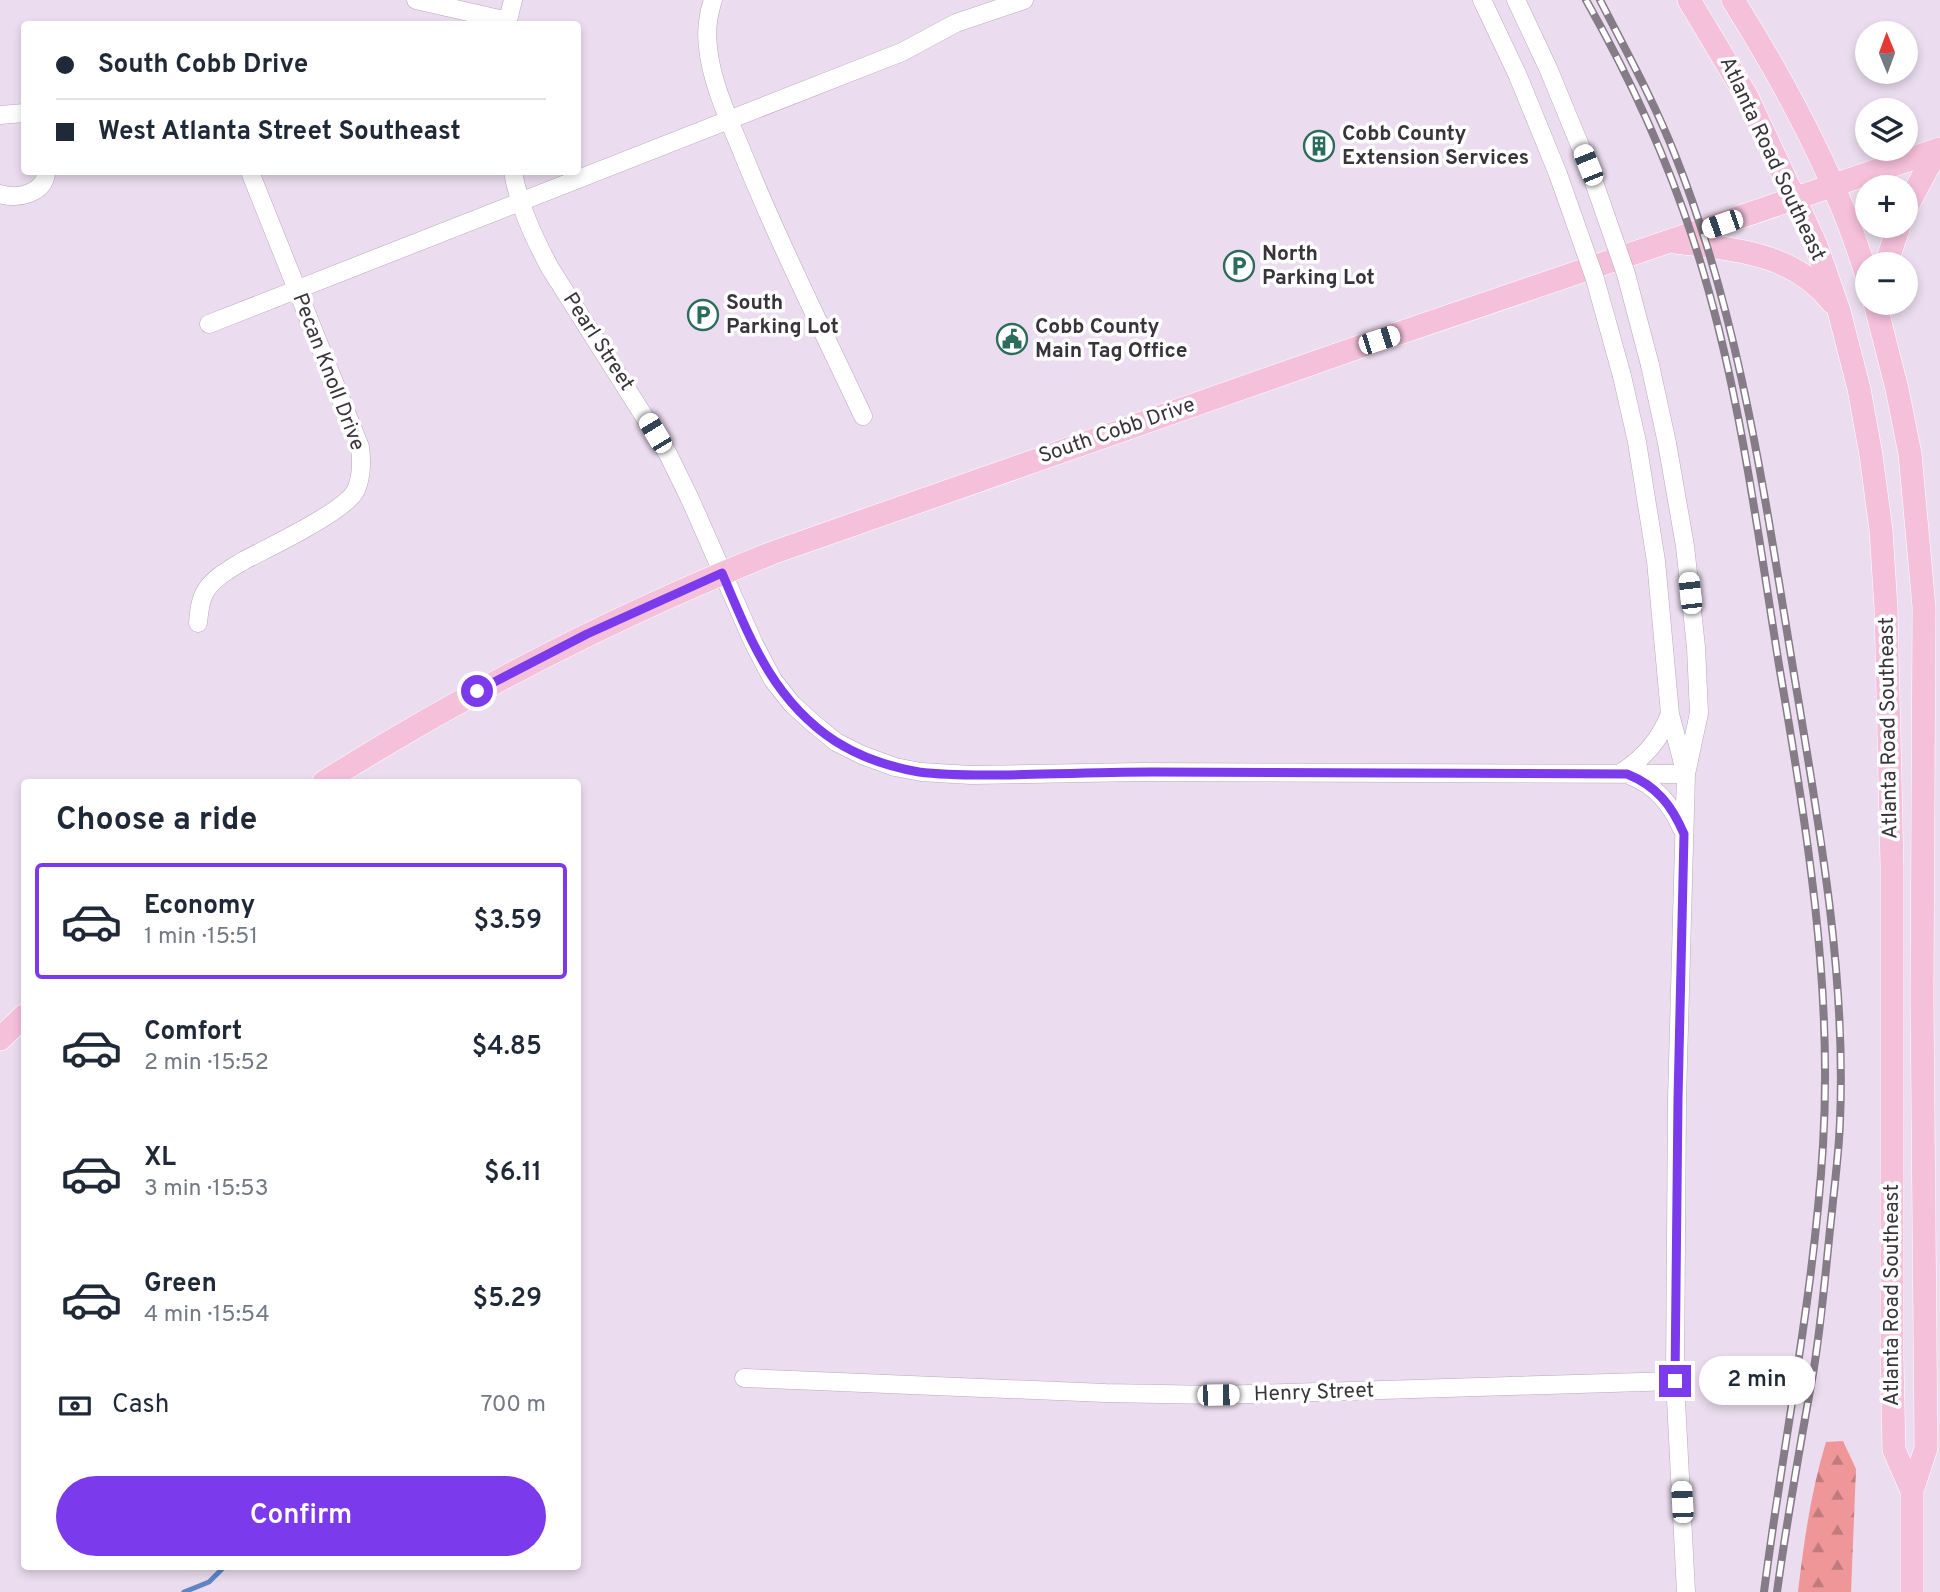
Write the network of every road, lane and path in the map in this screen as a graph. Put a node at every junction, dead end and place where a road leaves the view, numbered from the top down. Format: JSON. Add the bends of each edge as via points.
{"nodes":[{"id":1,"x":415,"y":0,"type":"edge"},
{"id":2,"x":513,"y":0,"type":"edge"},
{"id":3,"x":713,"y":0,"type":"edge"},
{"id":4,"x":1024,"y":0,"type":"edge"},
{"id":5,"x":1482,"y":0,"type":"edge"},
{"id":6,"x":1516,"y":0,"type":"edge"},
{"id":7,"x":1689,"y":0,"type":"edge"},
{"id":8,"x":1733,"y":0,"type":"edge"},
{"id":9,"x":504,"y":21,"type":"edge"},
{"id":10,"x":508,"y":21,"type":"edge"},
{"id":11,"x":21,"y":113,"type":"edge"},
{"id":12,"x":0,"y":115,"type":"edge"},
{"id":13,"x":729,"y":120,"type":"junction"},
{"id":14,"x":1938,"y":150,"type":"edge"},
{"id":15,"x":46,"y":175,"type":"edge"},
{"id":16,"x":251,"y":175,"type":"edge"},
{"id":17,"x":514,"y":175,"type":"edge"},
{"id":18,"x":1834,"y":186,"type":"junction"},
{"id":19,"x":1918,"y":186,"type":"edge"},
{"id":20,"x":0,"y":194,"type":"edge"},
{"id":21,"x":1796,"y":198,"type":"junction"},
{"id":22,"x":519,"y":202,"type":"junction"},
{"id":23,"x":1673,"y":241,"type":"junction"},
{"id":24,"x":1860,"y":252,"type":"edge"},
{"id":25,"x":298,"y":290,"type":"junction"},
{"id":26,"x":1839,"y":311,"type":"junction"},
{"id":27,"x":1880,"y":315,"type":"edge"},
{"id":28,"x":209,"y":324,"type":"dead end"},
{"id":29,"x":863,"y":416,"type":"dead end"},
{"id":30,"x":722,"y":573,"type":"junction"},
{"id":31,"x":198,"y":623,"type":"dead end"},
{"id":32,"x":1670,"y":714,"type":"junction"},
{"id":33,"x":1623,"y":774,"type":"junction"},
{"id":34,"x":1686,"y":774,"type":"junction"},
{"id":35,"x":329,"y":779,"type":"edge"},
{"id":36,"x":1684,"y":834,"type":"junction"},
{"id":37,"x":21,"y":1019,"type":"edge"},
{"id":38,"x":0,"y":1039,"type":"edge"},
{"id":39,"x":1932,"y":1294,"type":"edge"},
{"id":40,"x":744,"y":1378,"type":"dead end"},
{"id":41,"x":1675,"y":1381,"type":"junction"},
{"id":42,"x":1940,"y":1390,"type":"edge"},
{"id":43,"x":1925,"y":1411,"type":"junction"},
{"id":44,"x":1912,"y":1491,"type":"junction"},
{"id":45,"x":1686,"y":1592,"type":"edge"},
{"id":46,"x":1912,"y":1592,"type":"edge"}],
"edges":[{"from":1,"to":9,"type":"street"},
{"from":2,"to":10,"type":"street"},
{"from":3,"to":13,"type":"street","via":[[708,48]]},
{"from":4,"to":13,"type":"street","via":[[956,23],[902,52]]},
{"from":5,"to":32,"type":"street","bridge":true,"via":[[1558,174],[1595,279],[1622,376],[1656,561]]},
{"from":6,"to":34,"type":"street","bridge":true,"via":[[1588,165],[1626,274],[1650,365],[1677,495],[1696,647],[1699,713]]},
{"from":7,"to":21,"type":"main road","name":"Atlanta Road Southeast","via":[[1747,97]]},
{"from":8,"to":18,"type":"main road","name":"Atlanta Road Southeast"},
{"from":11,"to":12,"type":"street"},
{"from":13,"to":22,"type":"street"},
{"from":13,"to":29,"type":"street","via":[[766,211]]},
{"from":14,"to":18,"type":"main road","name":"South Cobb Drive"},
{"from":14,"to":19,"type":"main road"},
{"from":15,"to":20,"type":"street","via":[[38,188],[21,196]]},
{"from":16,"to":25,"type":"street","name":"Pecan Knoll Drive"},
{"from":17,"to":22,"type":"street","name":"Pearl Street"},
{"from":18,"to":21,"type":"main road","name":"South Cobb Drive"},
{"from":18,"to":24,"type":"main road","name":"Atlanta Road Southeast"},
{"from":21,"to":23,"type":"main road","name":"South Cobb Drive"},
{"from":21,"to":26,"type":"main road","name":"Atlanta Road Southeast"},
{"from":22,"to":25,"type":"street"},
{"from":22,"to":30,"type":"street","name":"Pearl Street","via":[[550,268],[668,454]]},
{"from":23,"to":26,"type":"main road","via":[[1763,256],[1794,268],[1817,285]]},
{"from":23,"to":30,"type":"main road","name":"South Cobb Drive"},
{"from":25,"to":28,"type":"street"},
{"from":25,"to":31,"type":"street","name":"Pecan Knoll Drive","via":[[360,447],[360,476],[355,491],[337,509],[216,579],[206,590]]},
{"from":26,"to":44,"type":"main road","name":"Atlanta Road Southeast","via":[[1871,455],[1886,608],[1892,866],[1894,1450]]},
{"from":27,"to":39,"type":"main road","name":"Atlanta Road Southeast","via":[[1910,454],[1923,594],[1921,918]]},
{"from":30,"to":33,"type":"street","name":"Pearl Street","via":[[763,662],[792,704],[836,742],[895,767],[971,775]]},
{"from":30,"to":35,"type":"main road","name":"South Cobb Drive","via":[[499,679]]},
{"from":32,"to":33,"type":"street","via":[[1648,750]]},
{"from":32,"to":34,"type":"street"},
{"from":33,"to":34,"type":"street","name":"Pearl Street"},
{"from":33,"to":36,"type":"street","via":[[1646,783],[1663,797]]},
{"from":34,"to":36,"type":"street"},
{"from":36,"to":41,"type":"street"},
{"from":37,"to":38,"type":"main road"},
{"from":39,"to":43,"type":"main road","name":"Atlanta Road Southeast"},
{"from":40,"to":41,"type":"street","name":"Henry Street","via":[[1218,1395]]},
{"from":41,"to":45,"type":"street"},
{"from":42,"to":43,"type":"street"},
{"from":43,"to":44,"type":"main road","name":"Atlanta Road Southeast","via":[[1926,1448]]},
{"from":44,"to":46,"type":"main road","name":"Atlanta Road Southeast"}]}
